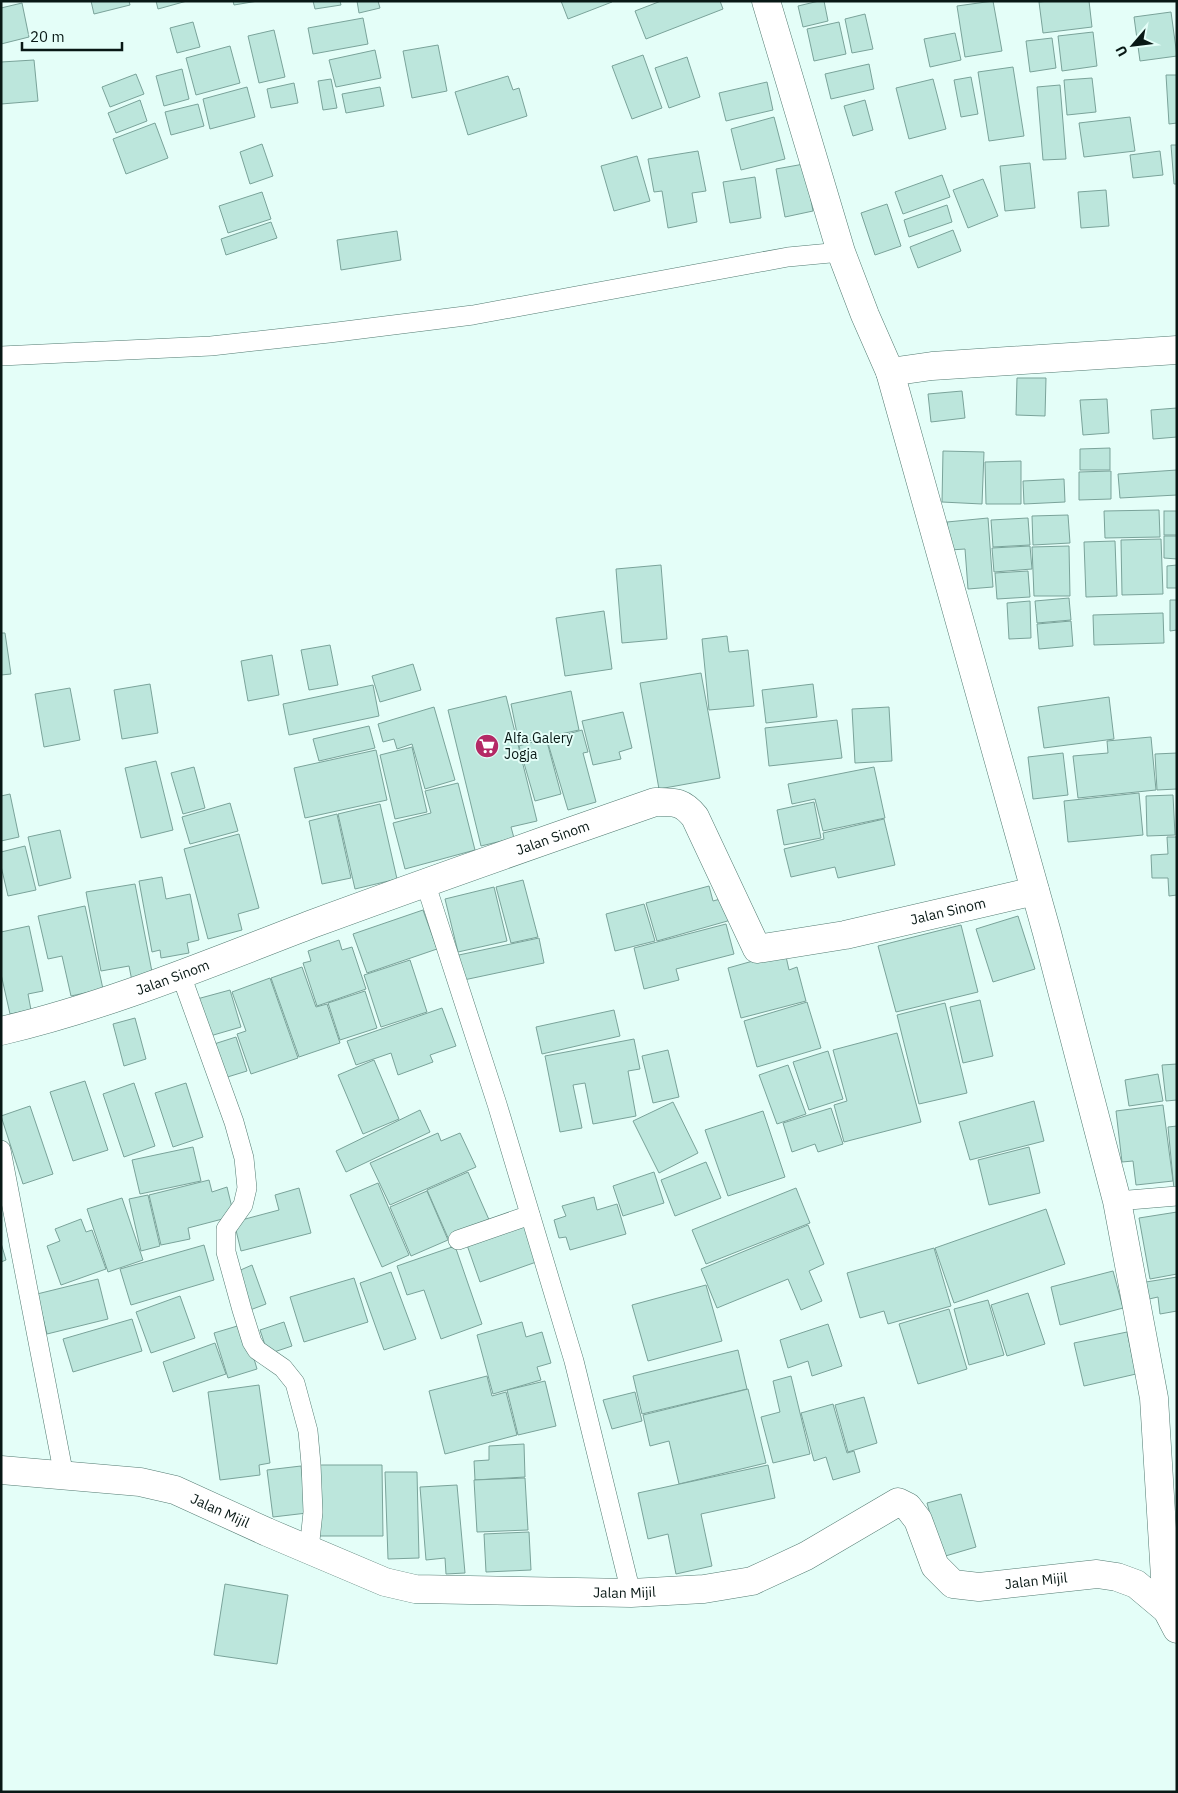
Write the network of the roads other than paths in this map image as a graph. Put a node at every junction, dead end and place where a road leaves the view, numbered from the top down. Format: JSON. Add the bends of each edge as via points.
{"nodes":[{"id":1,"x":766,"y":1,"type":"edge"},
{"id":2,"x":841,"y":252,"type":"junction"},
{"id":3,"x":1177,"y":350,"type":"edge"},
{"id":4,"x":1,"y":356,"type":"edge"},
{"id":5,"x":890,"y":372,"type":"junction"},
{"id":6,"x":425,"y":882,"type":"junction"},
{"id":7,"x":1035,"y":891,"type":"junction"},
{"id":8,"x":181,"y":975,"type":"junction"},
{"id":9,"x":1,"y":1031,"type":"edge"},
{"id":10,"x":1,"y":1150,"type":"edge"},
{"id":11,"x":1177,"y":1196,"type":"edge"},
{"id":12,"x":1117,"y":1201,"type":"junction"},
{"id":13,"x":530,"y":1215,"type":"junction"},
{"id":14,"x":458,"y":1240,"type":"dead end"},
{"id":15,"x":1,"y":1470,"type":"edge"},
{"id":16,"x":64,"y":1476,"type":"junction"},
{"id":17,"x":309,"y":1550,"type":"junction"},
{"id":18,"x":631,"y":1593,"type":"junction"},
{"id":19,"x":1172,"y":1620,"type":"edge"}],
"edges":[{"from":1,"to":2,"type":"street"},
{"from":2,"to":4,"type":"lane","via":[[788,257],[474,314],[329,333],[211,346]]},
{"from":2,"to":5,"type":"street"},
{"from":3,"to":5,"type":"street","via":[[932,366]]},
{"from":5,"to":7,"type":"street","via":[[938,513]]},
{"from":6,"to":7,"type":"street","name":"Jalan Sinom","via":[[655,802],[670,802],[686,806],[695,817],[757,949],[845,935]]},
{"from":6,"to":8,"type":"street","name":"Jalan Sinom"},
{"from":6,"to":13,"type":"lane"},
{"from":7,"to":12,"type":"street"},
{"from":8,"to":9,"type":"street","name":"Jalan Sinom","via":[[34,1024]]},
{"from":8,"to":17,"type":"lane","via":[[244,1158],[247,1188],[243,1205],[226,1229],[226,1252],[252,1342],[257,1350],[283,1368],[295,1383],[308,1431],[312,1512]]},
{"from":10,"to":16,"type":"lane"},
{"from":11,"to":12,"type":"lane"},
{"from":12,"to":19,"type":"street","via":[[1154,1398]]},
{"from":13,"to":14,"type":"lane"},
{"from":13,"to":18,"type":"lane","via":[[574,1361]]},
{"from":15,"to":16,"type":"street","name":"Jalan Mijil"},
{"from":16,"to":17,"type":"street","name":"Jalan Mijil","via":[[140,1482],[175,1490]]},
{"from":17,"to":18,"type":"street","name":"Jalan Mijil","via":[[385,1582],[415,1589]]},
{"from":18,"to":19,"type":"street","name":"Jalan Mijil","via":[[704,1589],[752,1581],[806,1556],[898,1502],[908,1507],[918,1520],[935,1566],[953,1584],[979,1587],[1098,1574],[1117,1576],[1136,1584]]}]}
